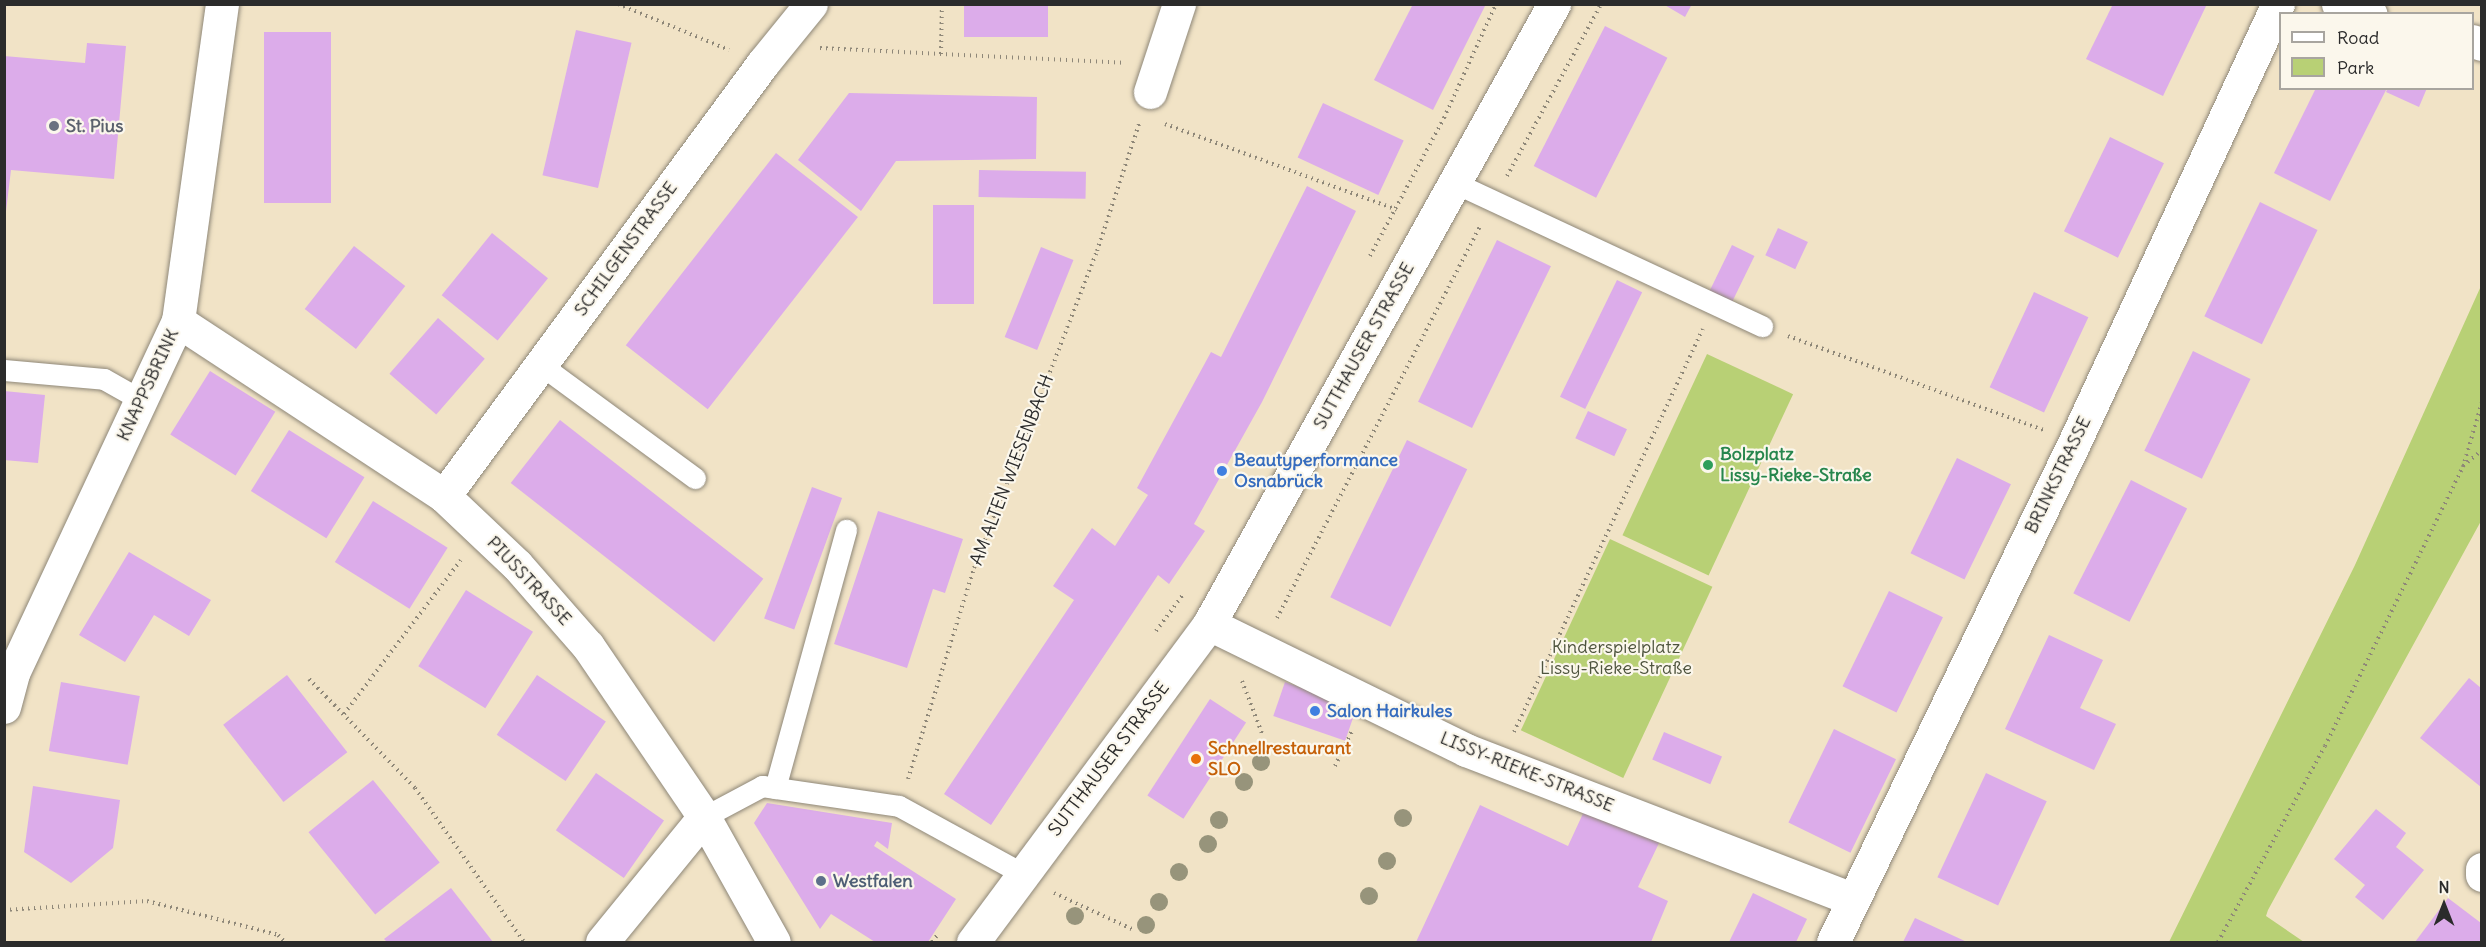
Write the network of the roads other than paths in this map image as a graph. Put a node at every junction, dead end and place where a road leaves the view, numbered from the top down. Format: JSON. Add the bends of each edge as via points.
{"nodes":[{"id":1,"x":222,"y":4,"type":"edge"},
{"id":2,"x":811,"y":4,"type":"edge"},
{"id":3,"x":1179,"y":4,"type":"edge"},
{"id":4,"x":1554,"y":4,"type":"edge"},
{"id":5,"x":2278,"y":4,"type":"edge"},
{"id":6,"x":2338,"y":4,"type":"edge"},
{"id":7,"x":2364,"y":12,"type":"edge"},
{"id":8,"x":1155,"y":79,"type":"road end"},
{"id":9,"x":1455,"y":183,"type":"junction"},
{"id":10,"x":178,"y":321,"type":"junction"},
{"id":11,"x":1762,"y":326,"type":"road end"},
{"id":12,"x":541,"y":365,"type":"junction"},
{"id":13,"x":4,"y":370,"type":"edge"},
{"id":14,"x":141,"y":400,"type":"junction"},
{"id":15,"x":695,"y":478,"type":"dead end"},
{"id":16,"x":444,"y":496,"type":"junction"},
{"id":17,"x":846,"y":530,"type":"dead end"},
{"id":18,"x":1209,"y":624,"type":"junction"},
{"id":19,"x":4,"y":707,"type":"edge"},
{"id":20,"x":775,"y":788,"type":"junction"},
{"id":21,"x":704,"y":817,"type":"junction"},
{"id":22,"x":2481,"y":869,"type":"edge"},
{"id":23,"x":1023,"y":874,"type":"junction"},
{"id":24,"x":2481,"y":874,"type":"edge"},
{"id":25,"x":1853,"y":899,"type":"junction"},
{"id":26,"x":602,"y":942,"type":"edge"},
{"id":27,"x":774,"y":942,"type":"edge"},
{"id":28,"x":972,"y":942,"type":"edge"},
{"id":29,"x":1833,"y":942,"type":"edge"}],
"edges":[{"from":1,"to":10,"type":"street","name":"KNAPPSBRINK"},
{"from":2,"to":12,"type":"street","name":"SCHILGENSTRASSE"},
{"from":3,"to":8,"type":"street"},
{"from":4,"to":9,"type":"street","name":"SUTTHAUSER STRASSE"},
{"from":5,"to":25,"type":"street","name":"BRINKSTRASSE","via":[[2075,441]]},
{"from":6,"to":7,"type":"street"},
{"from":9,"to":11,"type":"lane"},
{"from":9,"to":18,"type":"street","name":"SUTTHAUSER STRASSE"},
{"from":10,"to":14,"type":"street","name":"KNAPPSBRINK"},
{"from":10,"to":16,"type":"street","name":"PIUSSTRASSE"},
{"from":12,"to":15,"type":"lane"},
{"from":12,"to":16,"type":"street","name":"SCHILGENSTRASSE"},
{"from":13,"to":14,"type":"lane","via":[[104,379]]},
{"from":14,"to":19,"type":"street","name":"KNAPPSBRINK","via":[[13,673]]},
{"from":16,"to":21,"type":"street","name":"PIUSSTRASSE","via":[[517,565],[588,646]]},
{"from":17,"to":20,"type":"lane"},
{"from":18,"to":23,"type":"street","name":"SUTTHAUSER STRASSE"},
{"from":18,"to":25,"type":"street","name":"LISSY-RIEKE-STRASSE","via":[[1499,763]]},
{"from":20,"to":21,"type":"lane","via":[[762,786]]},
{"from":20,"to":23,"type":"lane","via":[[900,806]]},
{"from":21,"to":26,"type":"street"},
{"from":21,"to":27,"type":"street","name":"PIUSSTRASSE"},
{"from":22,"to":24,"type":"street"},
{"from":23,"to":28,"type":"street","name":"SUTTHAUSER STRASSE"},
{"from":25,"to":29,"type":"street","name":"BRINKSTRASSE"}]}
